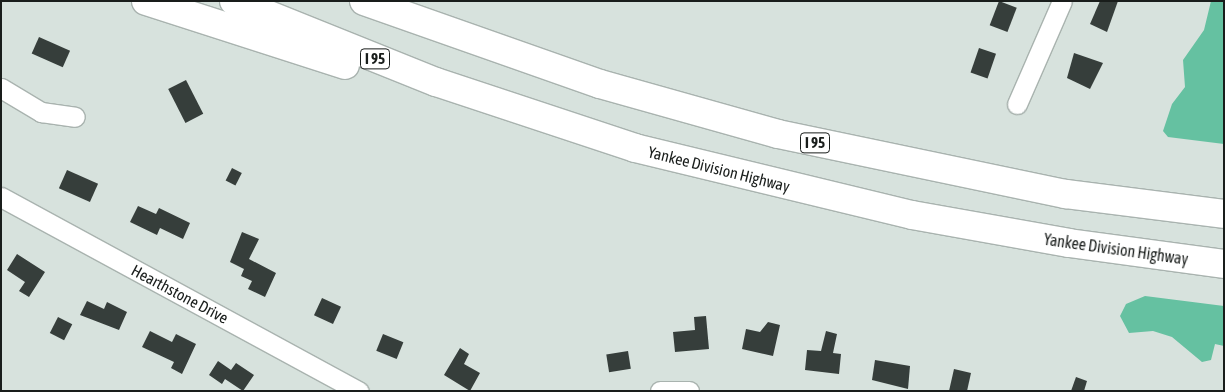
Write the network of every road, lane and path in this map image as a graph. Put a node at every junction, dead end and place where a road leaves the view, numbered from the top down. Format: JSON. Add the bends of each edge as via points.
{"nodes":[{"id":1,"x":146,"y":1,"type":"edge"},
{"id":2,"x":234,"y":1,"type":"edge"},
{"id":3,"x":364,"y":1,"type":"edge"},
{"id":4,"x":380,"y":1,"type":"edge"},
{"id":5,"x":1062,"y":1,"type":"edge"},
{"id":6,"x":417,"y":22,"type":"junction"},
{"id":7,"x":1,"y":88,"type":"edge"},
{"id":8,"x":1016,"y":104,"type":"dead end"},
{"id":9,"x":519,"y":110,"type":"junction"},
{"id":10,"x":75,"y":117,"type":"dead end"},
{"id":11,"x":1,"y":197,"type":"edge"},
{"id":12,"x":1224,"y":214,"type":"edge"},
{"id":13,"x":1224,"y":264,"type":"edge"},
{"id":14,"x":359,"y":391,"type":"edge"},
{"id":15,"x":660,"y":391,"type":"edge"},
{"id":16,"x":689,"y":391,"type":"edge"}],
"edges":[{"from":1,"to":9,"type":"highway","via":[[353,67]]},
{"from":2,"to":9,"type":"highway","name":"Yankee Division Highway","number":"I 95","via":[[436,82]]},
{"from":3,"to":6,"type":"highway","number":"I 95"},
{"from":4,"to":6,"type":"highway"},
{"from":5,"to":8,"type":"street"},
{"from":6,"to":12,"type":"highway","number":"I 95","via":[[600,84],[778,134],[1017,185]]},
{"from":7,"to":10,"type":"street","via":[[41,112]]},
{"from":9,"to":13,"type":"highway","name":"Yankee Division Highway","number":"I 95","via":[[644,150],[912,215],[1068,243]]},
{"from":11,"to":14,"type":"street","name":"Hearthstone Drive"},
{"from":15,"to":16,"type":"street"}]}
